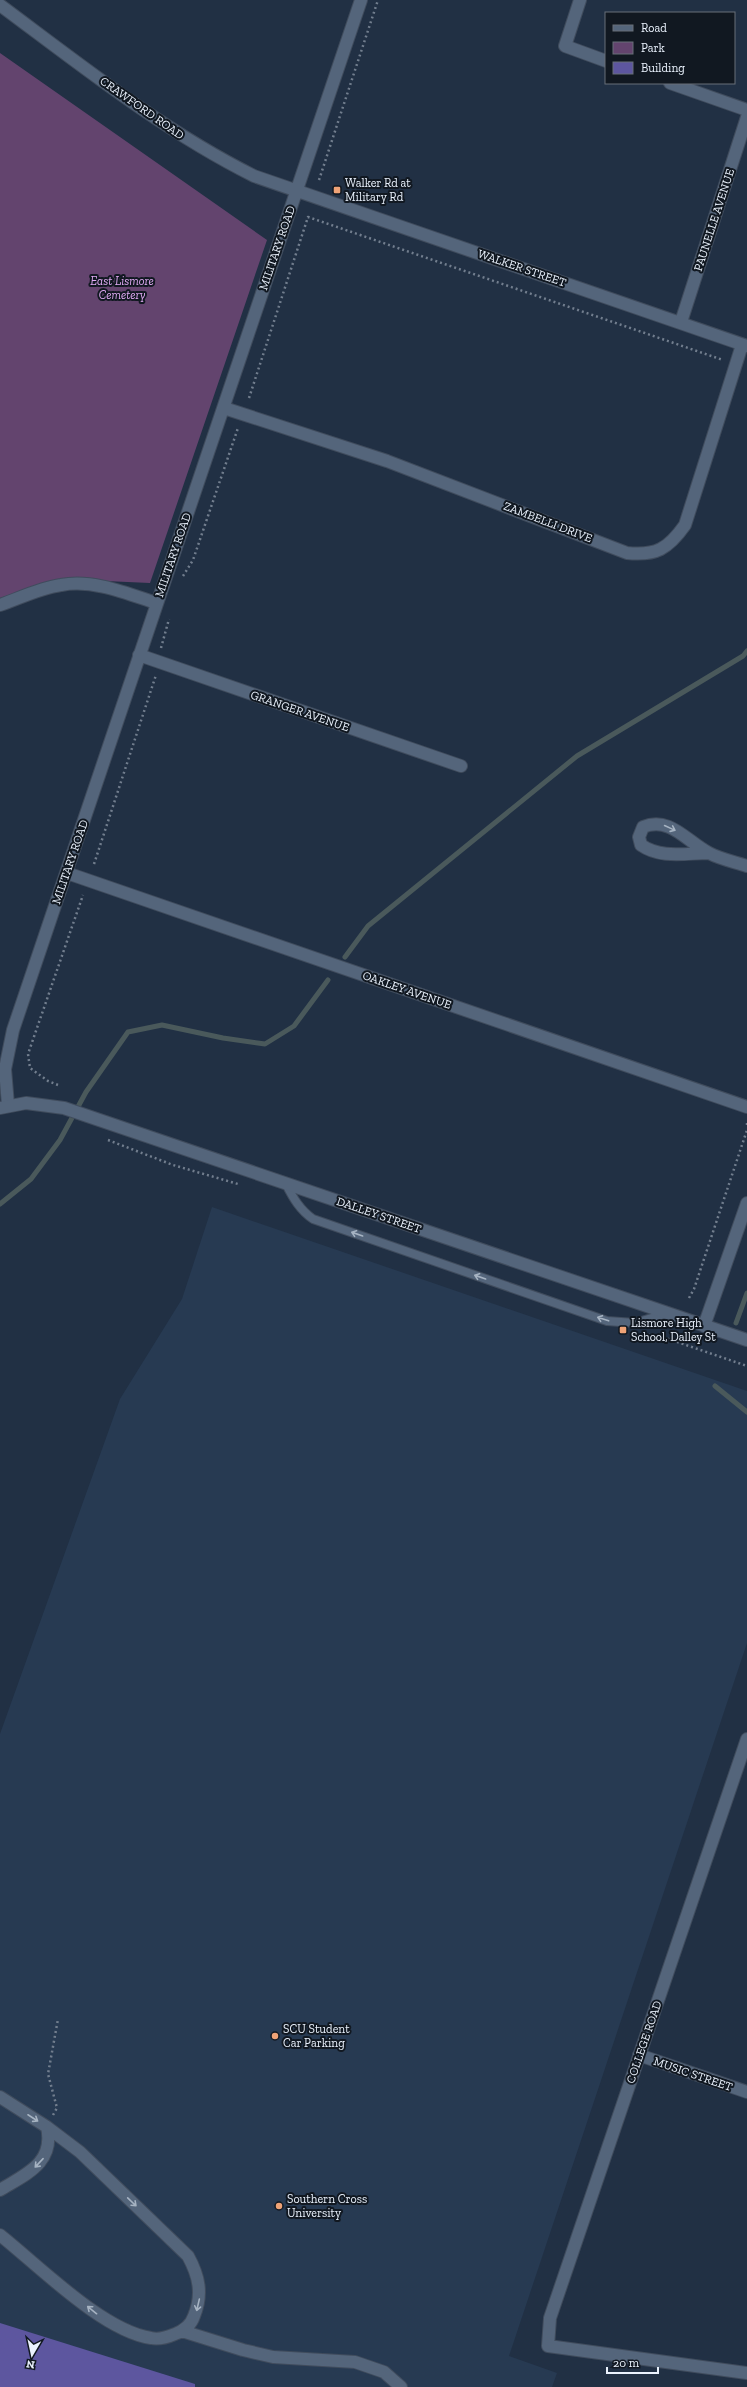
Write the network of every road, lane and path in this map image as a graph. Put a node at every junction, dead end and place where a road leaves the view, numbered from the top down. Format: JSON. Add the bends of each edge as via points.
{"nodes":[{"id":1,"x":361,"y":0,"type":"edge"},
{"id":2,"x":378,"y":0,"type":"edge"},
{"id":3,"x":580,"y":0,"type":"edge"},
{"id":4,"x":0,"y":5,"type":"edge"},
{"id":5,"x":605,"y":61,"type":"edge"},
{"id":6,"x":673,"y":84,"type":"edge"},
{"id":7,"x":747,"y":110,"type":"edge"},
{"id":8,"x":747,"y":117,"type":"edge"},
{"id":9,"x":319,"y":180,"type":"dead end"},
{"id":10,"x":296,"y":191,"type":"junction"},
{"id":11,"x":681,"y":322,"type":"junction"},
{"id":12,"x":745,"y":345,"type":"edge"},
{"id":13,"x":725,"y":361,"type":"dead end"},
{"id":14,"x":249,"y":398,"type":"dead end"},
{"id":15,"x":224,"y":408,"type":"junction"},
{"id":16,"x":239,"y":426,"type":"dead end"},
{"id":17,"x":180,"y":583,"type":"dead end"},
{"id":18,"x":156,"y":603,"type":"junction"},
{"id":19,"x":0,"y":605,"type":"edge"},
{"id":20,"x":171,"y":614,"type":"dead end"},
{"id":21,"x":160,"y":649,"type":"dead end"},
{"id":22,"x":139,"y":655,"type":"junction"},
{"id":23,"x":156,"y":673,"type":"dead end"},
{"id":24,"x":461,"y":766,"type":"dead end"},
{"id":25,"x":709,"y":853,"type":"junction"},
{"id":26,"x":94,"y":864,"type":"dead end"},
{"id":27,"x":747,"y":866,"type":"edge"},
{"id":28,"x":67,"y":873,"type":"junction"},
{"id":29,"x":83,"y":895,"type":"dead end"},
{"id":30,"x":58,"y":1085,"type":"dead end"},
{"id":31,"x":4,"y":1106,"type":"edge"},
{"id":32,"x":747,"y":1107,"type":"edge"},
{"id":33,"x":747,"y":1123,"type":"edge"},
{"id":34,"x":747,"y":1129,"type":"edge"},
{"id":35,"x":286,"y":1184,"type":"junction"},
{"id":36,"x":747,"y":1203,"type":"edge"},
{"id":37,"x":689,"y":1298,"type":"dead end"},
{"id":38,"x":668,"y":1314,"type":"junction"},
{"id":39,"x":704,"y":1326,"type":"junction"},
{"id":40,"x":744,"y":1339,"type":"edge"},
{"id":41,"x":747,"y":1739,"type":"edge"},
{"id":42,"x":639,"y":2055,"type":"junction"},
{"id":43,"x":747,"y":2092,"type":"edge"},
{"id":44,"x":0,"y":2097,"type":"edge"},
{"id":45,"x":47,"y":2127,"type":"junction"},
{"id":46,"x":0,"y":2190,"type":"edge"},
{"id":47,"x":0,"y":2235,"type":"edge"},
{"id":48,"x":182,"y":2331,"type":"junction"},
{"id":49,"x":747,"y":2373,"type":"edge"},
{"id":50,"x":401,"y":2387,"type":"edge"}],
"edges":[{"from":1,"to":10,"type":"street","name":"MILITARY ROAD"},
{"from":2,"to":9,"type":"path"},
{"from":3,"to":5,"type":"street","via":[[565,46]]},
{"from":4,"to":10,"type":"street","name":"CRAWFORD ROAD","via":[[196,146],[254,176]]},
{"from":6,"to":7,"type":"street"},
{"from":8,"to":11,"type":"street","name":"PAUNELLE AVENUE"},
{"from":10,"to":11,"type":"street","name":"WALKER STREET"},
{"from":10,"to":15,"type":"street","name":"MILITARY ROAD"},
{"from":11,"to":12,"type":"street","name":"WALKER STREET"},
{"from":12,"to":15,"type":"street","name":"ZAMBELLI DRIVE","via":[[685,525],[673,542],[659,550],[643,554],[627,553],[387,461]]},
{"from":13,"to":14,"type":"path","via":[[308,217]]},
{"from":15,"to":18,"type":"street","name":"MILITARY ROAD"},
{"from":16,"to":17,"type":"path","via":[[194,560]]},
{"from":18,"to":19,"type":"street","via":[[100,586],[80,583],[61,584]]},
{"from":18,"to":22,"type":"street","name":"MILITARY ROAD"},
{"from":20,"to":21,"type":"path"},
{"from":22,"to":24,"type":"street","name":"GRANGER AVENUE"},
{"from":22,"to":28,"type":"street","name":"MILITARY ROAD"},
{"from":23,"to":26,"type":"path"},
{"from":25,"to":25,"type":"street","one_way":true,"via":[[651,853],[641,846],[639,837],[643,827],[654,823],[669,826]]},
{"from":25,"to":27,"type":"street"},
{"from":28,"to":31,"type":"street","name":"MILITARY ROAD","via":[[13,1030],[5,1069]]},
{"from":28,"to":32,"type":"street","name":"OAKLEY AVENUE"},
{"from":29,"to":30,"type":"path","via":[[28,1054],[30,1068]]},
{"from":31,"to":35,"type":"street","name":"DALLEY STREET","via":[[26,1103],[64,1108]]},
{"from":33,"to":34,"type":"path"},
{"from":34,"to":37,"type":"path"},
{"from":35,"to":38,"type":"street","name":"DALLEY STREET"},
{"from":38,"to":35,"type":"lane","one_way":true,"via":[[635,1323],[607,1321],[313,1219],[292,1197]]},
{"from":36,"to":39,"type":"street"},
{"from":38,"to":39,"type":"street","name":"DALLEY STREET"},
{"from":39,"to":40,"type":"street","name":"DALLEY STREET"},
{"from":41,"to":42,"type":"street","name":"COLLEGE ROAD"},
{"from":42,"to":43,"type":"street","name":"MUSIC STREET"},
{"from":42,"to":49,"type":"street","name":"COLLEGE ROAD","via":[[550,2318],[548,2346]]},
{"from":44,"to":45,"type":"street","one_way":true},
{"from":45,"to":46,"type":"street","one_way":true,"via":[[49,2144],[43,2158],[36,2167]]},
{"from":45,"to":48,"type":"street","one_way":true,"via":[[80,2152],[188,2256],[197,2273],[199,2306],[193,2320]]},
{"from":48,"to":47,"type":"street","one_way":true,"via":[[168,2337],[153,2339],[115,2326]]},
{"from":48,"to":50,"type":"street","via":[[273,2357],[355,2362],[384,2372]]}]}
